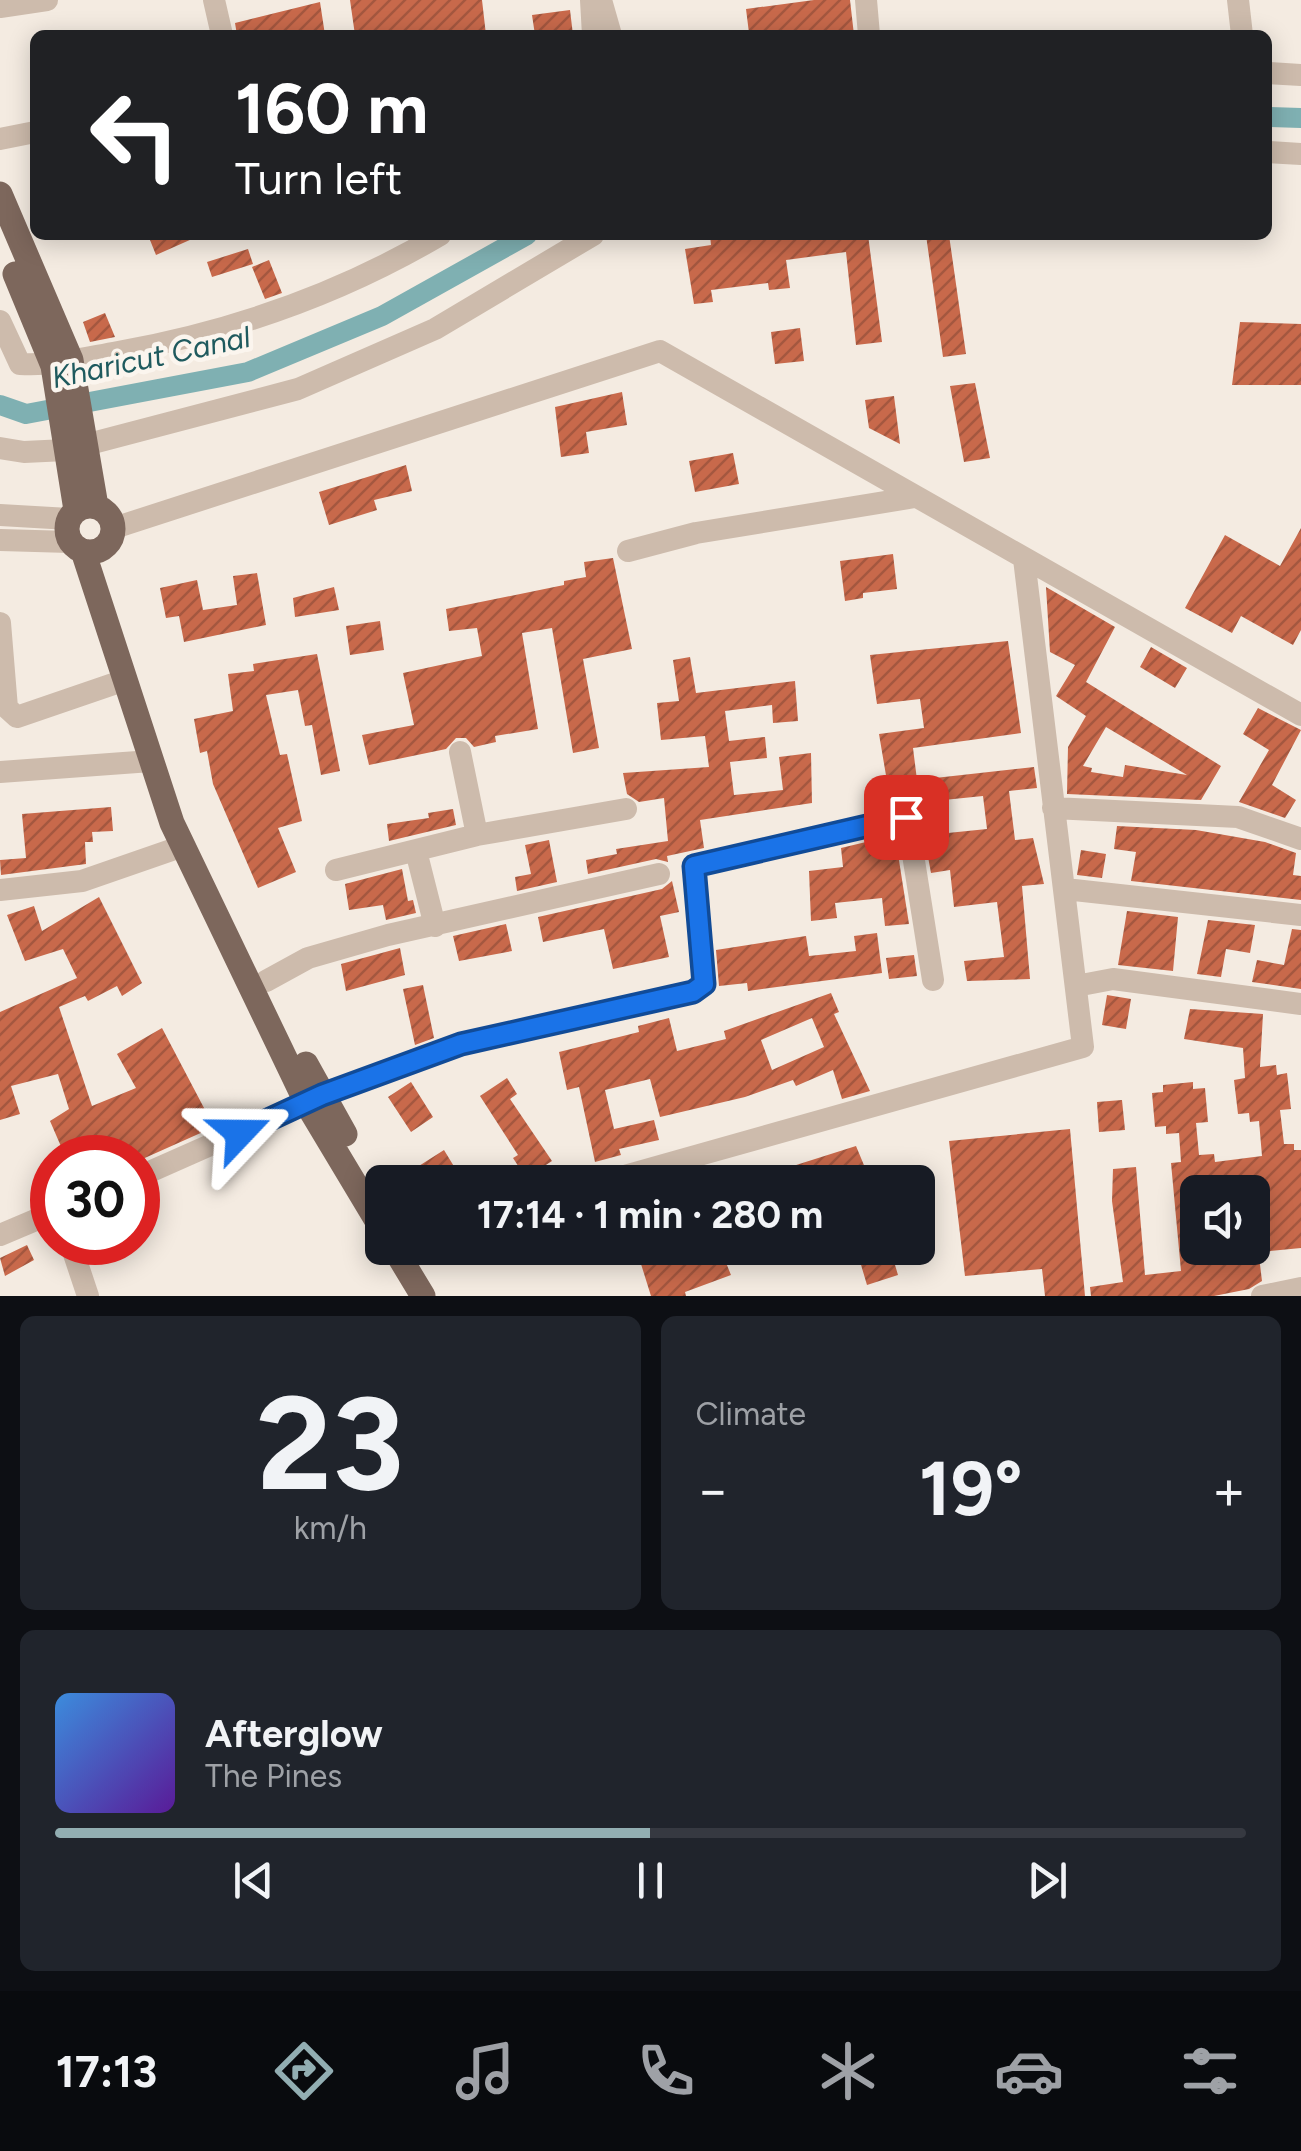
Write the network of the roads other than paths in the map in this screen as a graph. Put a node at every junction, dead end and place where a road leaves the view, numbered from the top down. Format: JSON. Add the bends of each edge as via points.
{"nodes":[{"id":1,"x":46,"y":0,"type":"edge"},
{"id":2,"x":214,"y":0,"type":"edge"},
{"id":3,"x":591,"y":0,"type":"edge"},
{"id":4,"x":601,"y":0,"type":"edge"},
{"id":5,"x":866,"y":0,"type":"edge"},
{"id":6,"x":1238,"y":0,"type":"edge"},
{"id":7,"x":0,"y":7,"type":"edge"},
{"id":8,"x":221,"y":30,"type":"edge"},
{"id":9,"x":593,"y":30,"type":"edge"},
{"id":10,"x":610,"y":30,"type":"edge"},
{"id":11,"x":869,"y":30,"type":"edge"},
{"id":12,"x":1241,"y":30,"type":"edge"},
{"id":13,"x":1272,"y":73,"type":"edge"},
{"id":14,"x":1301,"y":75,"type":"edge"},
{"id":15,"x":30,"y":133,"type":"edge"},
{"id":16,"x":0,"y":139,"type":"edge"},
{"id":17,"x":1272,"y":152,"type":"edge"},
{"id":18,"x":1301,"y":154,"type":"edge"},
{"id":19,"x":0,"y":194,"type":"edge"},
{"id":20,"x":0,"y":237,"type":"edge"},
{"id":21,"x":431,"y":240,"type":"edge"},
{"id":22,"x":586,"y":240,"type":"edge"},
{"id":23,"x":0,"y":321,"type":"edge"},
{"id":24,"x":63,"y":372,"type":"junction"},
{"id":25,"x":74,"y":441,"type":"junction"},
{"id":26,"x":0,"y":448,"type":"edge"},
{"id":27,"x":916,"y":497,"type":"junction"},
{"id":28,"x":0,"y":515,"type":"edge"},
{"id":29,"x":87,"y":529,"type":"junction"},
{"id":30,"x":0,"y":540,"type":"edge"},
{"id":31,"x":628,"y":551,"type":"dead end"},
{"id":32,"x":1024,"y":559,"type":"junction"},
{"id":33,"x":0,"y":623,"type":"edge"},
{"id":34,"x":125,"y":680,"type":"junction"},
{"id":35,"x":1301,"y":715,"type":"edge"},
{"id":36,"x":460,"y":752,"type":"dead end"},
{"id":37,"x":150,"y":761,"type":"junction"},
{"id":38,"x":0,"y":772,"type":"edge"},
{"id":39,"x":626,"y":808,"type":"dead end"},
{"id":40,"x":1053,"y":808,"type":"junction"},
{"id":41,"x":476,"y":836,"type":"junction"},
{"id":42,"x":1301,"y":839,"type":"edge"},
{"id":43,"x":183,"y":846,"type":"junction"},
{"id":44,"x":416,"y":851,"type":"junction"},
{"id":45,"x":336,"y":870,"type":"dead end"},
{"id":46,"x":659,"y":874,"type":"dead end"},
{"id":47,"x":1064,"y":889,"type":"junction"},
{"id":48,"x":0,"y":890,"type":"edge"},
{"id":49,"x":1301,"y":916,"type":"edge"},
{"id":50,"x":435,"y":926,"type":"junction"},
{"id":51,"x":933,"y":980,"type":"dead end"},
{"id":52,"x":266,"y":982,"type":"junction"},
{"id":53,"x":1076,"y":986,"type":"junction"},
{"id":54,"x":1301,"y":1004,"type":"edge"},
{"id":55,"x":315,"y":1100,"type":"junction"},
{"id":56,"x":664,"y":1165,"type":"edge"},
{"id":57,"x":160,"y":1167,"type":"edge"},
{"id":58,"x":365,"y":1172,"type":"edge"},
{"id":59,"x":365,"y":1196,"type":"edge"},
{"id":60,"x":30,"y":1219,"type":"edge"},
{"id":61,"x":2,"y":1226,"type":"edge"},
{"id":62,"x":78,"y":1265,"type":"edge"},
{"id":63,"x":404,"y":1265,"type":"edge"},
{"id":64,"x":423,"y":1265,"type":"edge"},
{"id":65,"x":1301,"y":1288,"type":"edge"},
{"id":66,"x":88,"y":1296,"type":"edge"},
{"id":67,"x":423,"y":1296,"type":"edge"},
{"id":68,"x":442,"y":1296,"type":"edge"},
{"id":69,"x":1262,"y":1296,"type":"edge"}],
"edges":[{"from":1,"to":7,"type":"street"},
{"from":2,"to":8,"type":"street"},
{"from":3,"to":9,"type":"street"},
{"from":4,"to":10,"type":"street"},
{"from":5,"to":11,"type":"street"},
{"from":6,"to":12,"type":"street"},
{"from":13,"to":14,"type":"street"},
{"from":15,"to":16,"type":"street"},
{"from":17,"to":18,"type":"street"},
{"from":19,"to":24,"type":"main road"},
{"from":20,"to":24,"type":"main road"},
{"from":21,"to":24,"type":"street","via":[[271,315]]},
{"from":22,"to":25,"type":"street","via":[[435,330],[298,389]]},
{"from":23,"to":24,"type":"street","via":[[20,364]]},
{"from":24,"to":25,"type":"main road"},
{"from":25,"to":26,"type":"street","via":[[24,452]]},
{"from":25,"to":29,"type":"main road"},
{"from":27,"to":29,"type":"street","via":[[660,351]]},
{"from":27,"to":31,"type":"street","via":[[696,532]]},
{"from":27,"to":32,"type":"street"},
{"from":28,"to":29,"type":"street"},
{"from":29,"to":30,"type":"street"},
{"from":29,"to":34,"type":"main road"},
{"from":29,"to":52,"type":"main road","via":[[186,816]]},
{"from":32,"to":35,"type":"street"},
{"from":32,"to":40,"type":"street"},
{"from":33,"to":34,"type":"street","via":[[7,708],[17,716]]},
{"from":34,"to":37,"type":"main road"},
{"from":36,"to":41,"type":"street"},
{"from":37,"to":38,"type":"street"},
{"from":37,"to":43,"type":"main road"},
{"from":39,"to":41,"type":"street"},
{"from":40,"to":42,"type":"street","via":[[1238,817]]},
{"from":40,"to":47,"type":"street"},
{"from":41,"to":44,"type":"street"},
{"from":43,"to":48,"type":"street","via":[[82,881]]},
{"from":43,"to":55,"type":"main road"},
{"from":44,"to":45,"type":"street"},
{"from":44,"to":50,"type":"street"},
{"from":46,"to":50,"type":"street"},
{"from":47,"to":49,"type":"street"},
{"from":47,"to":53,"type":"street"},
{"from":50,"to":52,"type":"street","via":[[308,958]]},
{"from":51,"to":55,"type":"street","via":[[906,817],[868,824],[694,866],[704,984],[693,992],[461,1044]]},
{"from":52,"to":55,"type":"main road"},
{"from":53,"to":54,"type":"street","via":[[1112,978]]},
{"from":53,"to":56,"type":"street","via":[[1083,1047]]},
{"from":55,"to":57,"type":"street"},
{"from":55,"to":58,"type":"main road"},
{"from":55,"to":59,"type":"main road"},
{"from":60,"to":61,"type":"street"},
{"from":62,"to":66,"type":"street"},
{"from":63,"to":67,"type":"main road"},
{"from":64,"to":68,"type":"main road"},
{"from":65,"to":69,"type":"street"}]}
